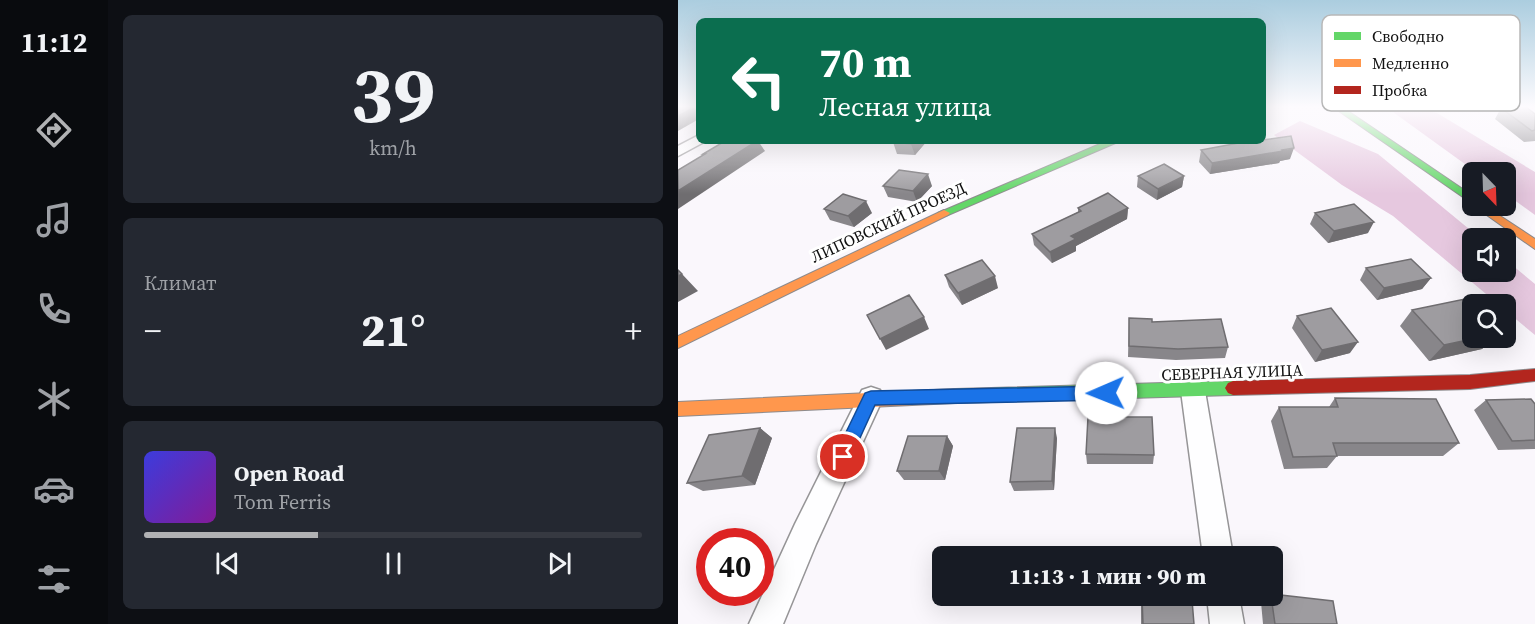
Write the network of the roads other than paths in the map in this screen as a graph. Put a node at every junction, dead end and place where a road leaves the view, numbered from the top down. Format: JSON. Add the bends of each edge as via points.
{"nodes":[{"id":1,"x":1379,"y":136,"type":"edge"},
{"id":2,"x":696,"y":141,"type":"edge"},
{"id":3,"x":1108,"y":144,"type":"edge"},
{"id":4,"x":678,"y":152,"type":"edge"},
{"id":5,"x":1462,"y":193,"type":"edge"},
{"id":6,"x":1493,"y":216,"type":"edge"},
{"id":7,"x":1535,"y":246,"type":"edge"},
{"id":8,"x":678,"y":342,"type":"edge"},
{"id":9,"x":1535,"y":375,"type":"edge"},
{"id":10,"x":1194,"y":391,"type":"junction"},
{"id":11,"x":871,"y":398,"type":"junction"},
{"id":12,"x":678,"y":409,"type":"edge"},
{"id":13,"x":1217,"y":546,"type":"edge"},
{"id":14,"x":1224,"y":606,"type":"edge"},
{"id":15,"x":766,"y":624,"type":"edge"},
{"id":16,"x":1227,"y":624,"type":"edge"}],
"edges":[{"from":1,"to":5,"type":"street"},
{"from":2,"to":4,"type":"street"},
{"from":3,"to":8,"type":"street","name":"ЛИПОВСКИЙ ПРОЕЗД","via":[[972,200]]},
{"from":6,"to":7,"type":"street"},
{"from":9,"to":10,"type":"street","name":"СЕВЕРНАЯ УЛИЦА","via":[[1470,382]]},
{"from":10,"to":11,"type":"street","name":"СЕВЕРНАЯ УЛИЦА"},
{"from":10,"to":13,"type":"street"},
{"from":11,"to":12,"type":"street","name":"СЕВЕРНАЯ УЛИЦА"},
{"from":11,"to":15,"type":"street"},
{"from":14,"to":16,"type":"street"}]}
